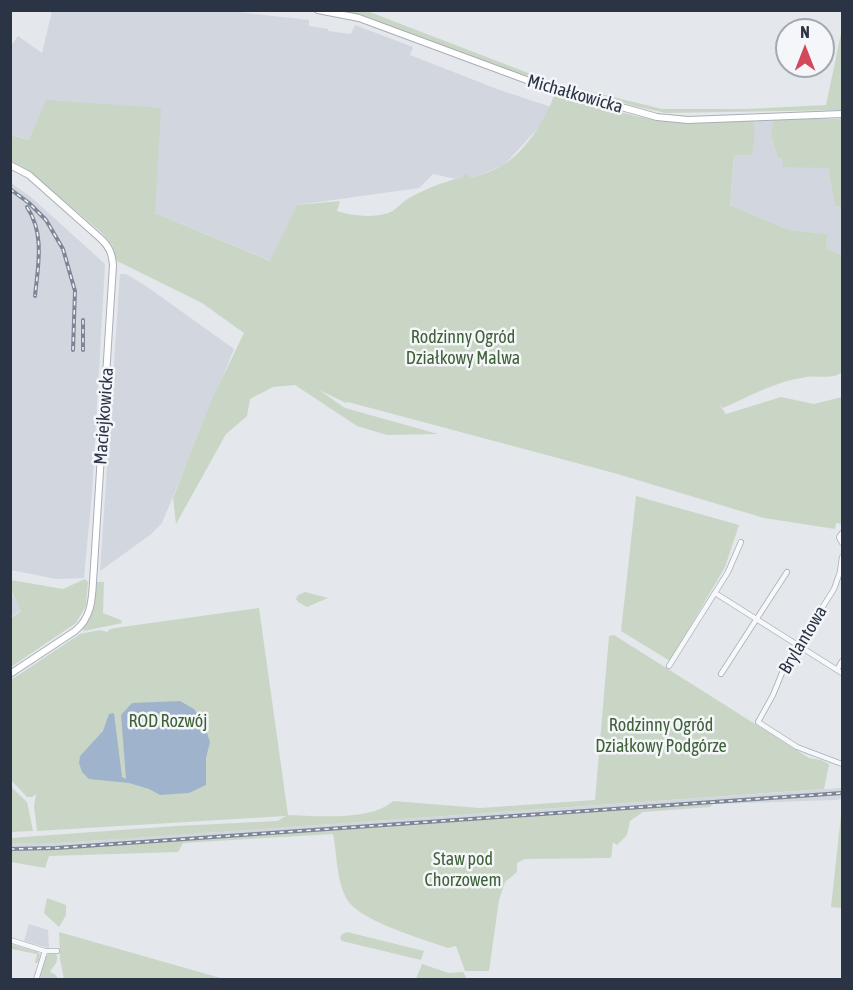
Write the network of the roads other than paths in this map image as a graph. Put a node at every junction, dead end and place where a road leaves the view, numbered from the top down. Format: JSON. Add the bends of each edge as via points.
{"nodes":[{"id":1,"x":318,"y":10,"type":"edge"},
{"id":2,"x":843,"y":114,"type":"edge"},
{"id":3,"x":10,"y":165,"type":"edge"},
{"id":4,"x":843,"y":533,"type":"edge"},
{"id":5,"x":741,"y":542,"type":"dead end"},
{"id":6,"x":843,"y":543,"type":"edge"},
{"id":7,"x":843,"y":557,"type":"edge"},
{"id":8,"x":787,"y":572,"type":"dead end"},
{"id":9,"x":715,"y":593,"type":"junction"},
{"id":10,"x":756,"y":619,"type":"junction"},
{"id":11,"x":798,"y":645,"type":"junction"},
{"id":12,"x":843,"y":661,"type":"edge"},
{"id":13,"x":669,"y":666,"type":"dead end"},
{"id":14,"x":840,"y":671,"type":"edge"},
{"id":15,"x":10,"y":674,"type":"edge"},
{"id":16,"x":721,"y":674,"type":"dead end"},
{"id":17,"x":843,"y":764,"type":"edge"},
{"id":18,"x":10,"y":940,"type":"edge"},
{"id":19,"x":45,"y":951,"type":"junction"},
{"id":20,"x":57,"y":951,"type":"dead end"},
{"id":21,"x":36,"y":980,"type":"edge"}],
"edges":[{"from":1,"to":2,"type":"street","name":"Michałkowicka","via":[[358,18],[532,82],[657,117],[688,120]]},
{"from":3,"to":15,"type":"street","name":"Maciejkowicka","via":[[29,175],[109,246],[113,255],[89,612],[75,631]]},
{"from":4,"to":6,"type":"street","via":[[839,537]]},
{"from":5,"to":9,"type":"street"},
{"from":7,"to":11,"type":"street","name":"Brylantowa","via":[[834,589]]},
{"from":8,"to":10,"type":"street"},
{"from":9,"to":10,"type":"street"},
{"from":9,"to":13,"type":"street"},
{"from":10,"to":11,"type":"street"},
{"from":10,"to":16,"type":"street"},
{"from":11,"to":14,"type":"street"},
{"from":11,"to":17,"type":"street","name":"Brylantowa","via":[[758,722],[797,747]]},
{"from":12,"to":14,"type":"street"},
{"from":18,"to":19,"type":"street"},
{"from":19,"to":20,"type":"street"},
{"from":19,"to":21,"type":"street"}]}
